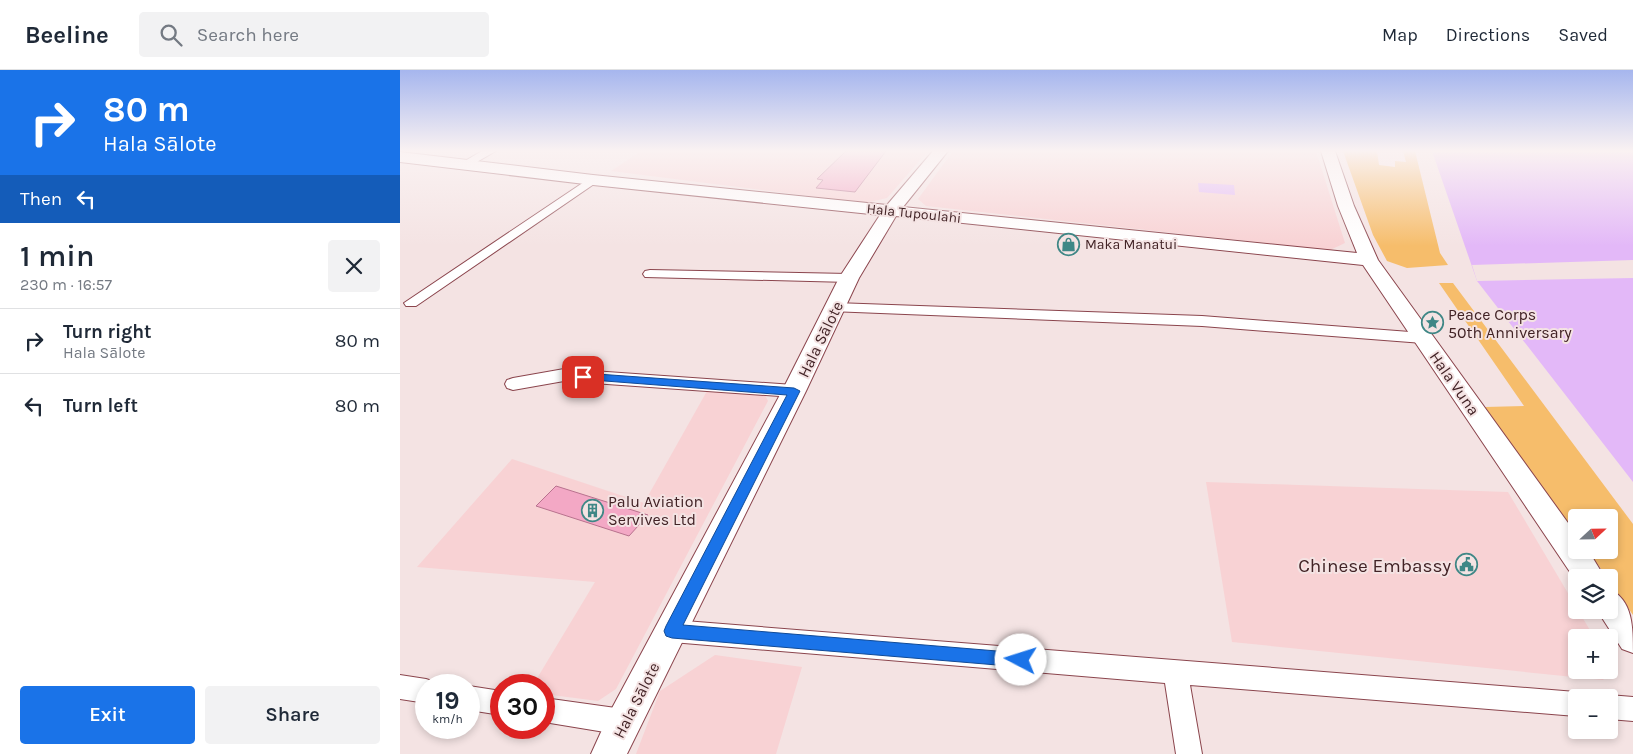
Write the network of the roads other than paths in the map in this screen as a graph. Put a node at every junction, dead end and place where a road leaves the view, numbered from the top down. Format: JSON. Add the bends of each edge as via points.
{"nodes":[{"id":1,"x":589,"y":183,"type":"edge"},
{"id":2,"x":621,"y":183,"type":"edge"},
{"id":3,"x":914,"y":183,"type":"edge"},
{"id":4,"x":1338,"y":183,"type":"edge"},
{"id":5,"x":891,"y":211,"type":"junction"},
{"id":6,"x":1369,"y":260,"type":"junction"},
{"id":7,"x":650,"y":274,"type":"dead end"},
{"id":8,"x":849,"y":278,"type":"junction"},
{"id":9,"x":411,"y":303,"type":"dead end"},
{"id":10,"x":836,"y":308,"type":"junction"},
{"id":11,"x":1423,"y":338,"type":"junction"},
{"id":12,"x":513,"y":384,"type":"dead end"},
{"id":13,"x":794,"y":391,"type":"junction"},
{"id":14,"x":1585,"y":569,"type":"edge"},
{"id":15,"x":1618,"y":616,"type":"edge"},
{"id":16,"x":672,"y":631,"type":"junction"},
{"id":17,"x":1633,"y":638,"type":"edge"},
{"id":18,"x":1176,"y":673,"type":"junction"},
{"id":19,"x":400,"y":687,"type":"edge"},
{"id":20,"x":415,"y":689,"type":"edge"},
{"id":21,"x":1568,"y":703,"type":"edge"},
{"id":22,"x":1618,"y":708,"type":"edge"},
{"id":23,"x":1633,"y":709,"type":"edge"},
{"id":24,"x":555,"y":712,"type":"edge"},
{"id":25,"x":623,"y":722,"type":"junction"},
{"id":26,"x":609,"y":754,"type":"edge"},
{"id":27,"x":1189,"y":754,"type":"edge"}],
"edges":[{"from":1,"to":9,"type":"street"},
{"from":2,"to":5,"type":"main road","name":"Hala Tupoulahi"},
{"from":3,"to":5,"type":"main road","name":"Hala Sālote"},
{"from":4,"to":6,"type":"main road","name":"Hala Vuna"},
{"from":5,"to":6,"type":"main road","name":"Hala Tupoulahi"},
{"from":5,"to":8,"type":"main road","name":"Hala Sālote"},
{"from":6,"to":11,"type":"main road","name":"Hala Vuna"},
{"from":7,"to":8,"type":"street"},
{"from":8,"to":10,"type":"main road","name":"Hala Sālote"},
{"from":10,"to":11,"type":"street","via":[[1202,321]]},
{"from":10,"to":13,"type":"main road","name":"Hala Sālote"},
{"from":11,"to":14,"type":"main road","name":"Hala Vuna"},
{"from":12,"to":13,"type":"street","via":[[564,375]]},
{"from":13,"to":16,"type":"main road","name":"Hala Sālote"},
{"from":15,"to":17,"type":"main road"},
{"from":16,"to":18,"type":"street"},
{"from":16,"to":25,"type":"main road","name":"Hala Sālote"},
{"from":18,"to":21,"type":"street"},
{"from":18,"to":27,"type":"street"},
{"from":19,"to":20,"type":"street"},
{"from":22,"to":23,"type":"street"},
{"from":24,"to":25,"type":"street"},
{"from":25,"to":26,"type":"main road","name":"Hala Sālote"}]}
